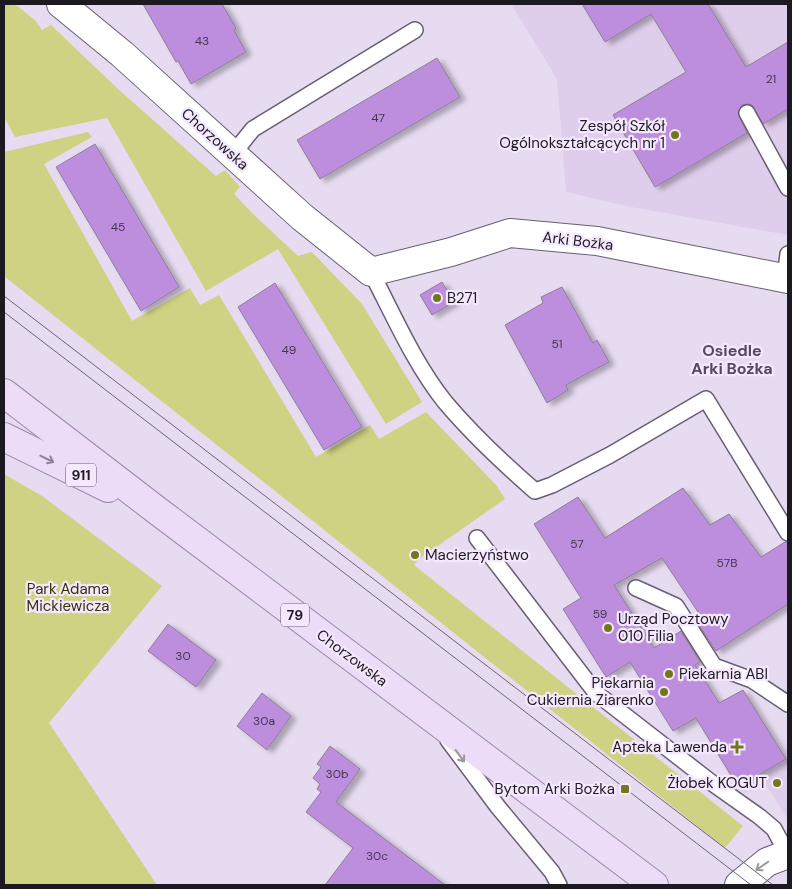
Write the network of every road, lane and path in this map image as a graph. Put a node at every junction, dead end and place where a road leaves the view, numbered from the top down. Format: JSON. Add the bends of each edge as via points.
{"nodes":[{"id":1,"x":62,"y":4,"type":"edge"},
{"id":2,"x":415,"y":30,"type":"dead end"},
{"id":3,"x":746,"y":112,"type":"dead end"},
{"id":4,"x":232,"y":155,"type":"junction"},
{"id":5,"x":788,"y":188,"type":"edge"},
{"id":6,"x":787,"y":270,"type":"edge"},
{"id":7,"x":371,"y":272,"type":"junction"},
{"id":8,"x":4,"y":393,"type":"edge"},
{"id":9,"x":4,"y":437,"type":"edge"},
{"id":10,"x":159,"y":512,"type":"junction"},
{"id":11,"x":788,"y":533,"type":"edge"},
{"id":12,"x":477,"y":538,"type":"dead end"},
{"id":13,"x":636,"y":588,"type":"dead end"},
{"id":14,"x":788,"y":704,"type":"edge"},
{"id":15,"x":431,"y":717,"type":"junction"},
{"id":16,"x":788,"y":854,"type":"edge"},
{"id":17,"x":560,"y":885,"type":"edge"},
{"id":18,"x":654,"y":885,"type":"edge"},
{"id":19,"x":739,"y":885,"type":"edge"}],
"edges":[{"from":1,"to":4,"type":"street","name":"Chorzowska"},
{"from":2,"to":4,"type":"lane","via":[[253,129]]},
{"from":3,"to":5,"type":"lane"},
{"from":4,"to":7,"type":"street","name":"Chorzowska"},
{"from":6,"to":7,"type":"street","name":"Arki Bożka","via":[[596,241],[510,233]]},
{"from":7,"to":11,"type":"lane","via":[[413,353],[445,401],[535,491],[610,455],[706,399]]},
{"from":8,"to":10,"type":"main road","name":"Chorzowska","number":"79"},
{"from":9,"to":10,"type":"main road","number":"911","one_way":true},
{"from":10,"to":15,"type":"main road","name":"Chorzowska","number":"79"},
{"from":12,"to":16,"type":"lane","via":[[596,692],[760,817],[774,829]]},
{"from":13,"to":14,"type":"lane","via":[[676,606],[714,666],[752,680]]},
{"from":15,"to":17,"type":"lane","one_way":true},
{"from":15,"to":18,"type":"main road","name":"Chorzowska","number":"79"},
{"from":16,"to":19,"type":"street","one_way":true,"via":[[767,862]]}]}
